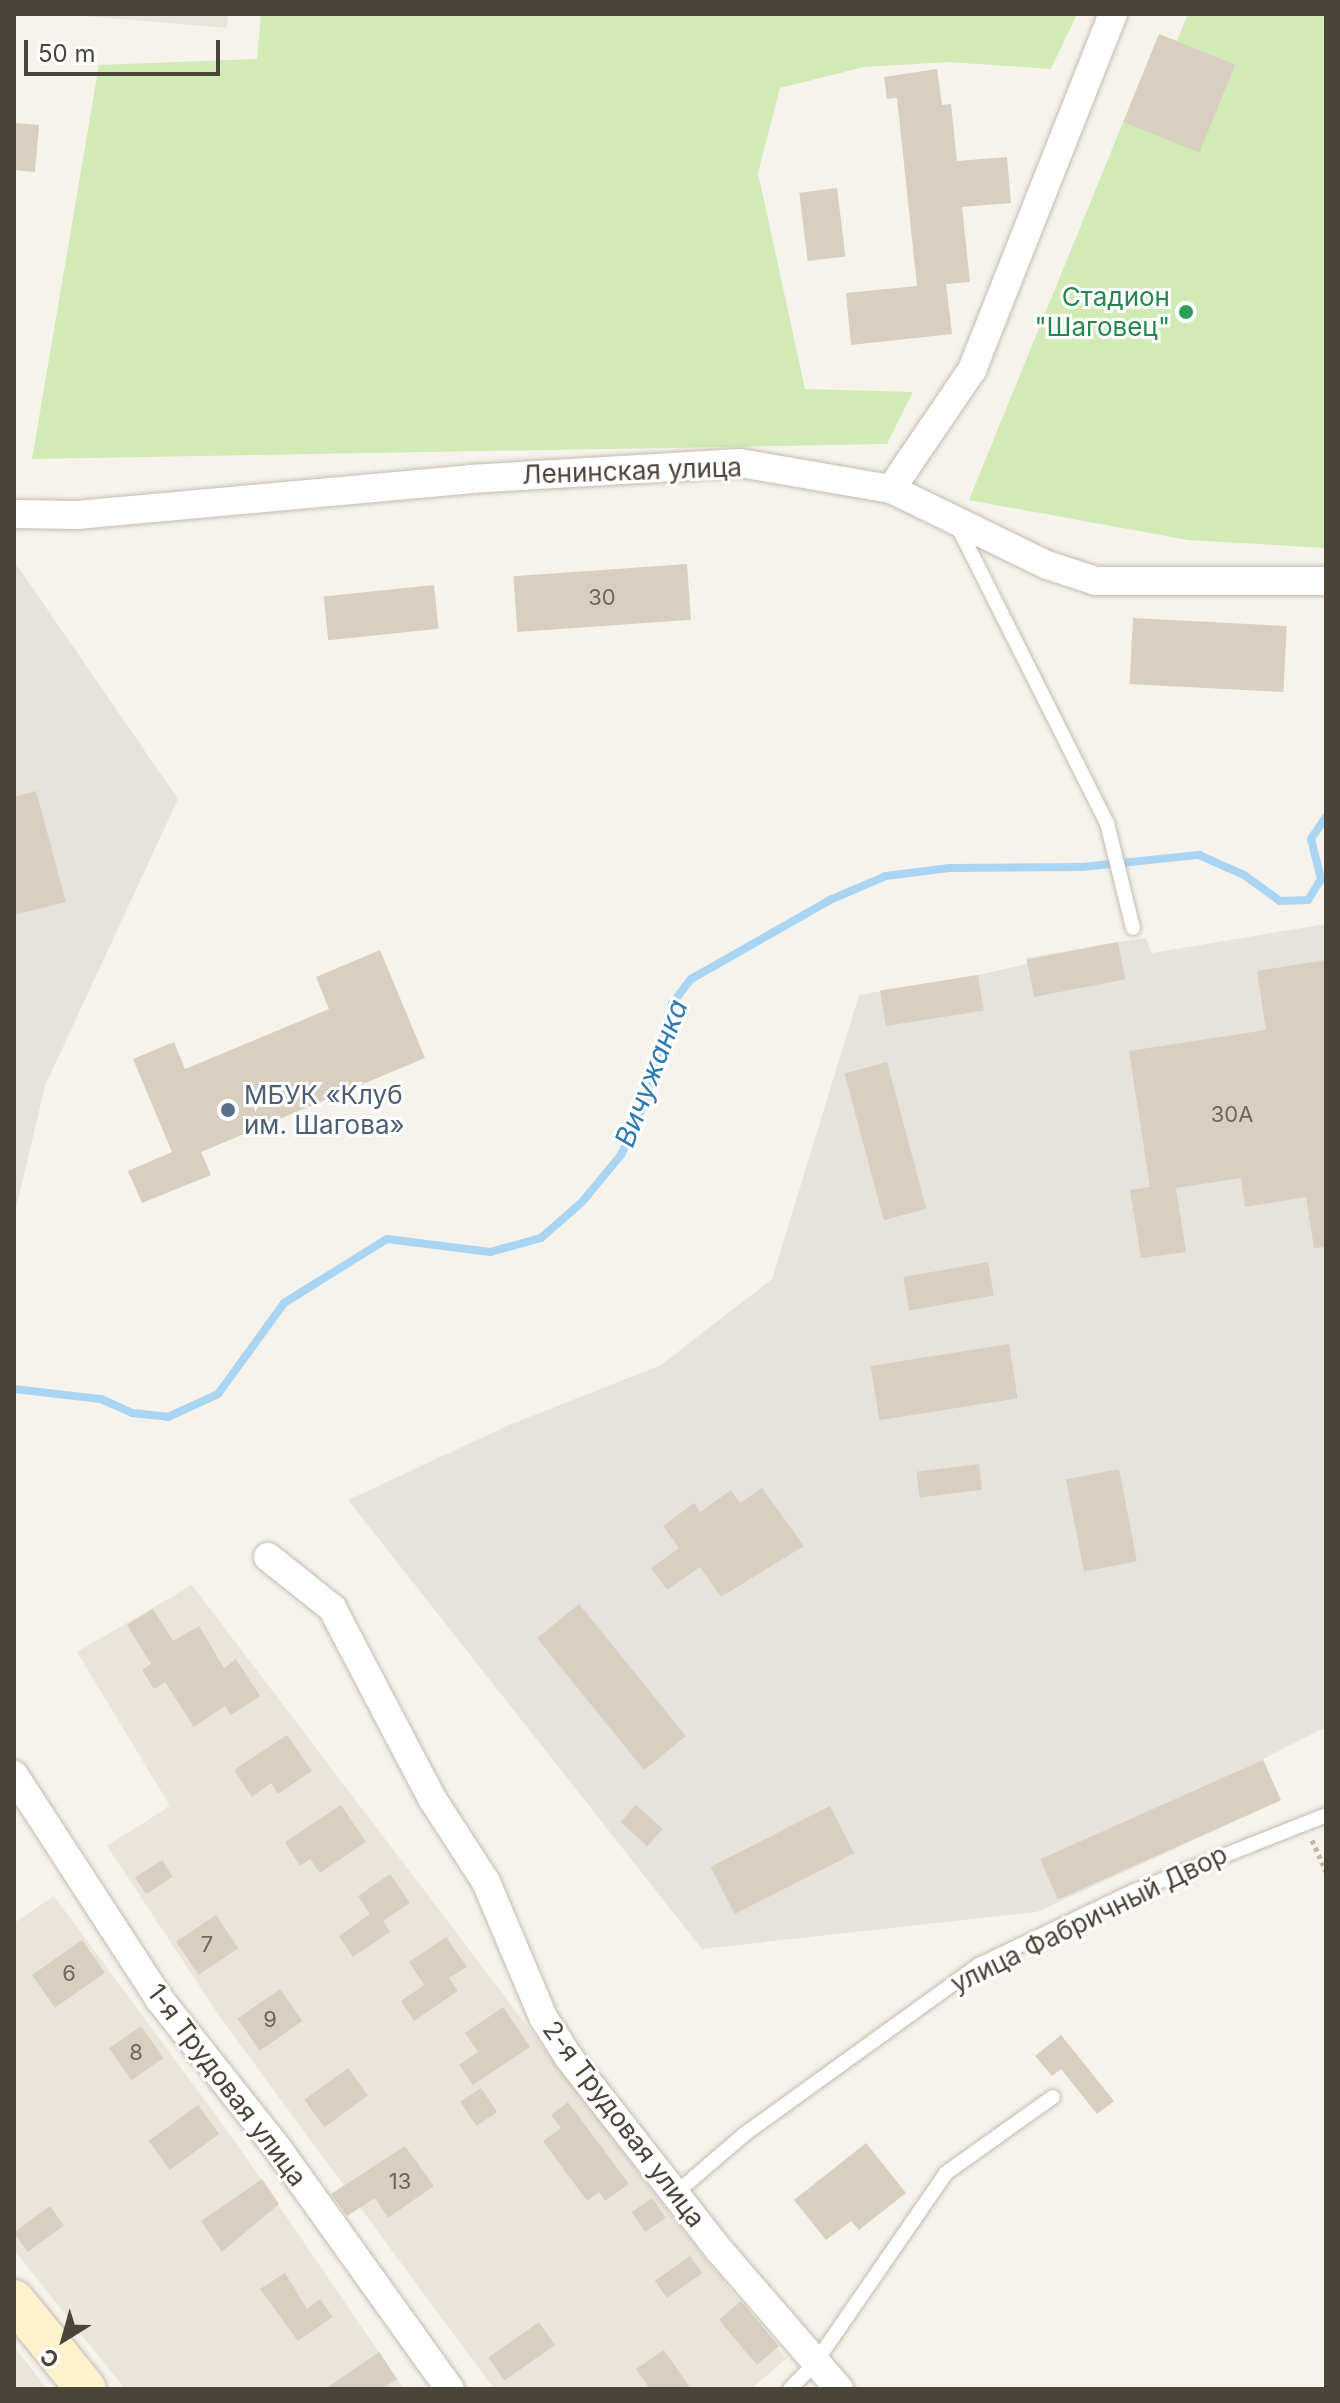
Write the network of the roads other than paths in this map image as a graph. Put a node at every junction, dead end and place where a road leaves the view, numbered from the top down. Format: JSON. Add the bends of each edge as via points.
{"nodes":[{"id":1,"x":1113,"y":14,"type":"edge"},
{"id":2,"x":891,"y":489,"type":"junction"},
{"id":3,"x":14,"y":514,"type":"edge"},
{"id":4,"x":955,"y":521,"type":"junction"},
{"id":5,"x":1326,"y":581,"type":"edge"},
{"id":6,"x":1133,"y":928,"type":"dead end"},
{"id":7,"x":268,"y":1557,"type":"dead end"},
{"id":8,"x":14,"y":1775,"type":"edge"},
{"id":9,"x":1326,"y":1815,"type":"edge"},
{"id":10,"x":1053,"y":2097,"type":"dead end"},
{"id":11,"x":675,"y":2194,"type":"junction"},
{"id":12,"x":14,"y":2300,"type":"edge"},
{"id":13,"x":815,"y":2363,"type":"junction"},
{"id":14,"x":86,"y":2389,"type":"edge"},
{"id":15,"x":450,"y":2389,"type":"edge"},
{"id":16,"x":790,"y":2389,"type":"edge"},
{"id":17,"x":839,"y":2389,"type":"edge"}],
"edges":[{"from":1,"to":2,"type":"street","via":[[972,370]]},
{"from":2,"to":3,"type":"street","name":"Ленинская улица","via":[[740,463],[470,479],[77,515]]},
{"from":2,"to":4,"type":"street","name":"Ленинская улица"},
{"from":4,"to":5,"type":"street","name":"Ленинская улица","via":[[1047,565],[1096,581]]},
{"from":4,"to":6,"type":"lane","via":[[1107,823]]},
{"from":7,"to":11,"type":"street","name":"2-я Трудовая улица","via":[[332,1608],[433,1800],[486,1882],[543,2017]]},
{"from":8,"to":15,"type":"street","name":"1-я Трудовая улица","via":[[160,2000],[278,2149]]},
{"from":9,"to":11,"type":"lane","name":"улица Фабричный Двор","via":[[1132,1892],[979,1965],[746,2133]]},
{"from":10,"to":13,"type":"lane","via":[[946,2173]]},
{"from":11,"to":13,"type":"street","name":"2-я Трудовая улица"},
{"from":12,"to":14,"type":"main road"},
{"from":13,"to":16,"type":"lane"},
{"from":13,"to":17,"type":"street","name":"2-я Трудовая улица"}]}
